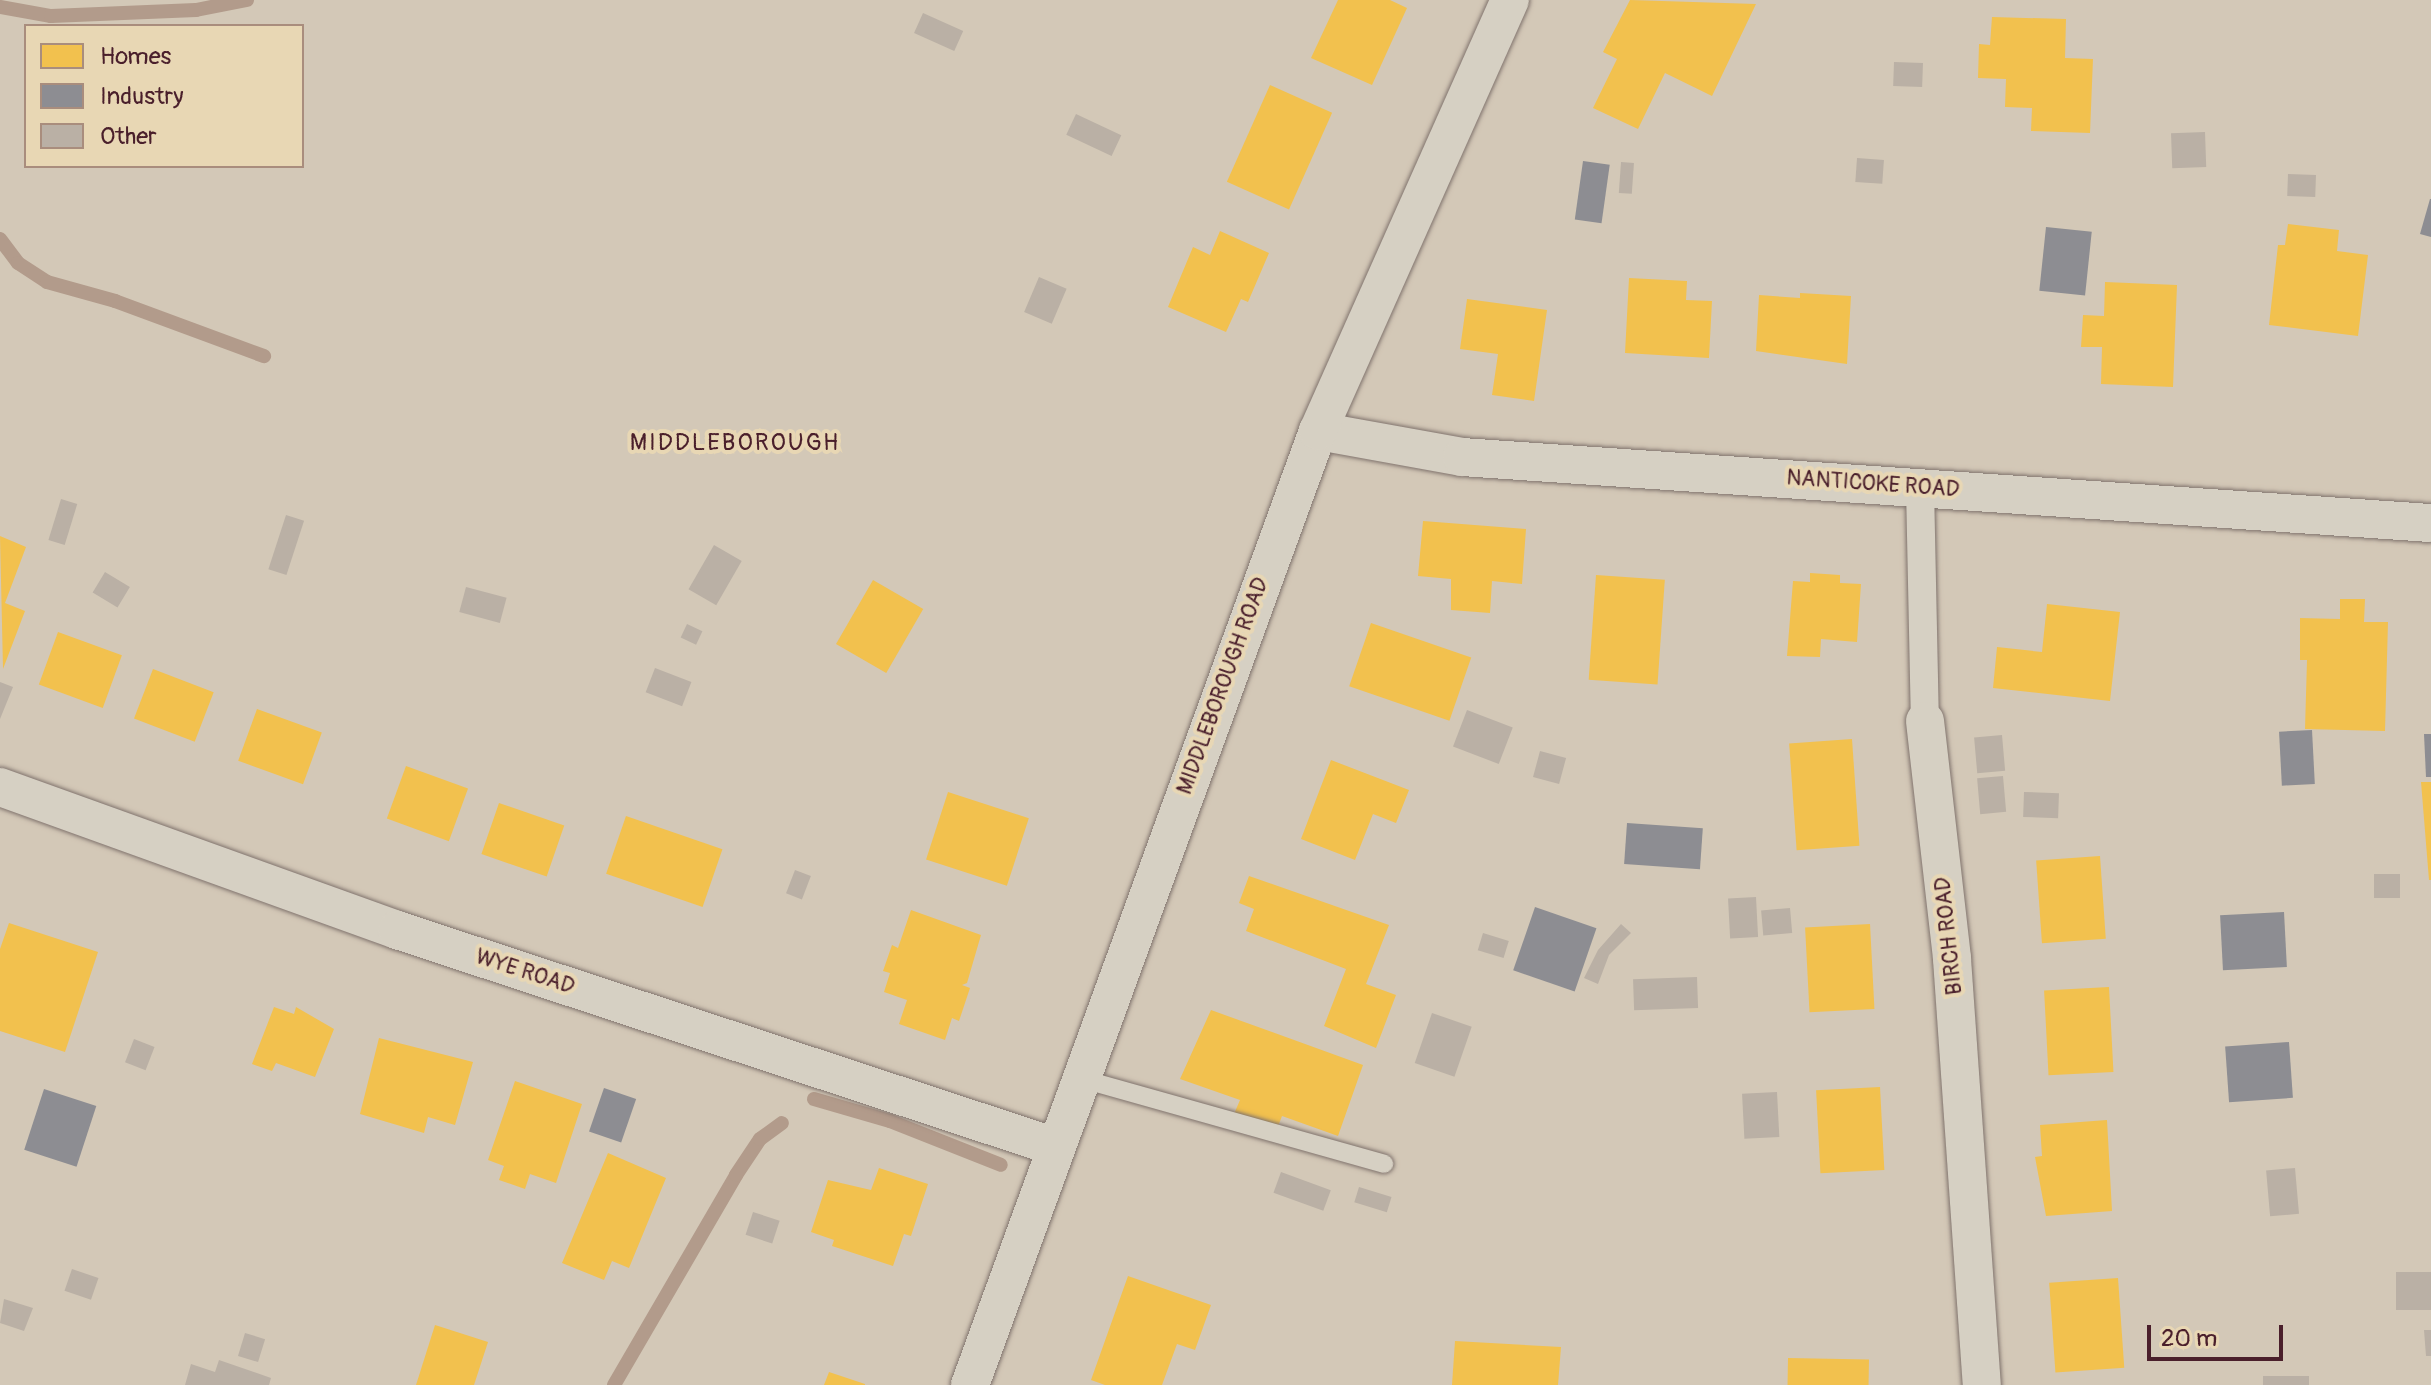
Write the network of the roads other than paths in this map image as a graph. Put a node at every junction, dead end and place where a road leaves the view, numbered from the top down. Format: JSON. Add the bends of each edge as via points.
{"nodes":[{"id":1,"x":1510,"y":0,"type":"edge"},
{"id":2,"x":1318,"y":431,"type":"junction"},
{"id":3,"x":1920,"y":487,"type":"junction"},
{"id":4,"x":2431,"y":523,"type":"edge"},
{"id":5,"x":1925,"y":721,"type":"joint"},
{"id":6,"x":0,"y":787,"type":"edge"},
{"id":7,"x":1079,"y":1078,"type":"junction"},
{"id":8,"x":1053,"y":1146,"type":"junction"},
{"id":9,"x":1384,"y":1164,"type":"dead end"},
{"id":10,"x":970,"y":1385,"type":"edge"},
{"id":11,"x":1982,"y":1385,"type":"edge"}],
"edges":[{"from":1,"to":2,"type":"street","name":"MIDDLEBOROUGH ROAD"},
{"from":2,"to":3,"type":"street","name":"NANTICOKE ROAD","via":[[1462,457]]},
{"from":2,"to":7,"type":"street","name":"MIDDLEBOROUGH ROAD"},
{"from":3,"to":4,"type":"street","name":"NANTICOKE ROAD"},
{"from":3,"to":5,"type":"street","name":"BIRCH ROAD"},
{"from":5,"to":11,"type":"street","name":"BIRCH ROAD","via":[[1952,959]]},
{"from":6,"to":8,"type":"street","name":"WYE ROAD","via":[[397,930]]},
{"from":7,"to":8,"type":"street","name":"MIDDLEBOROUGH ROAD"},
{"from":7,"to":9,"type":"lane"},
{"from":8,"to":10,"type":"street","name":"MIDDLEBOROUGH ROAD"}]}
